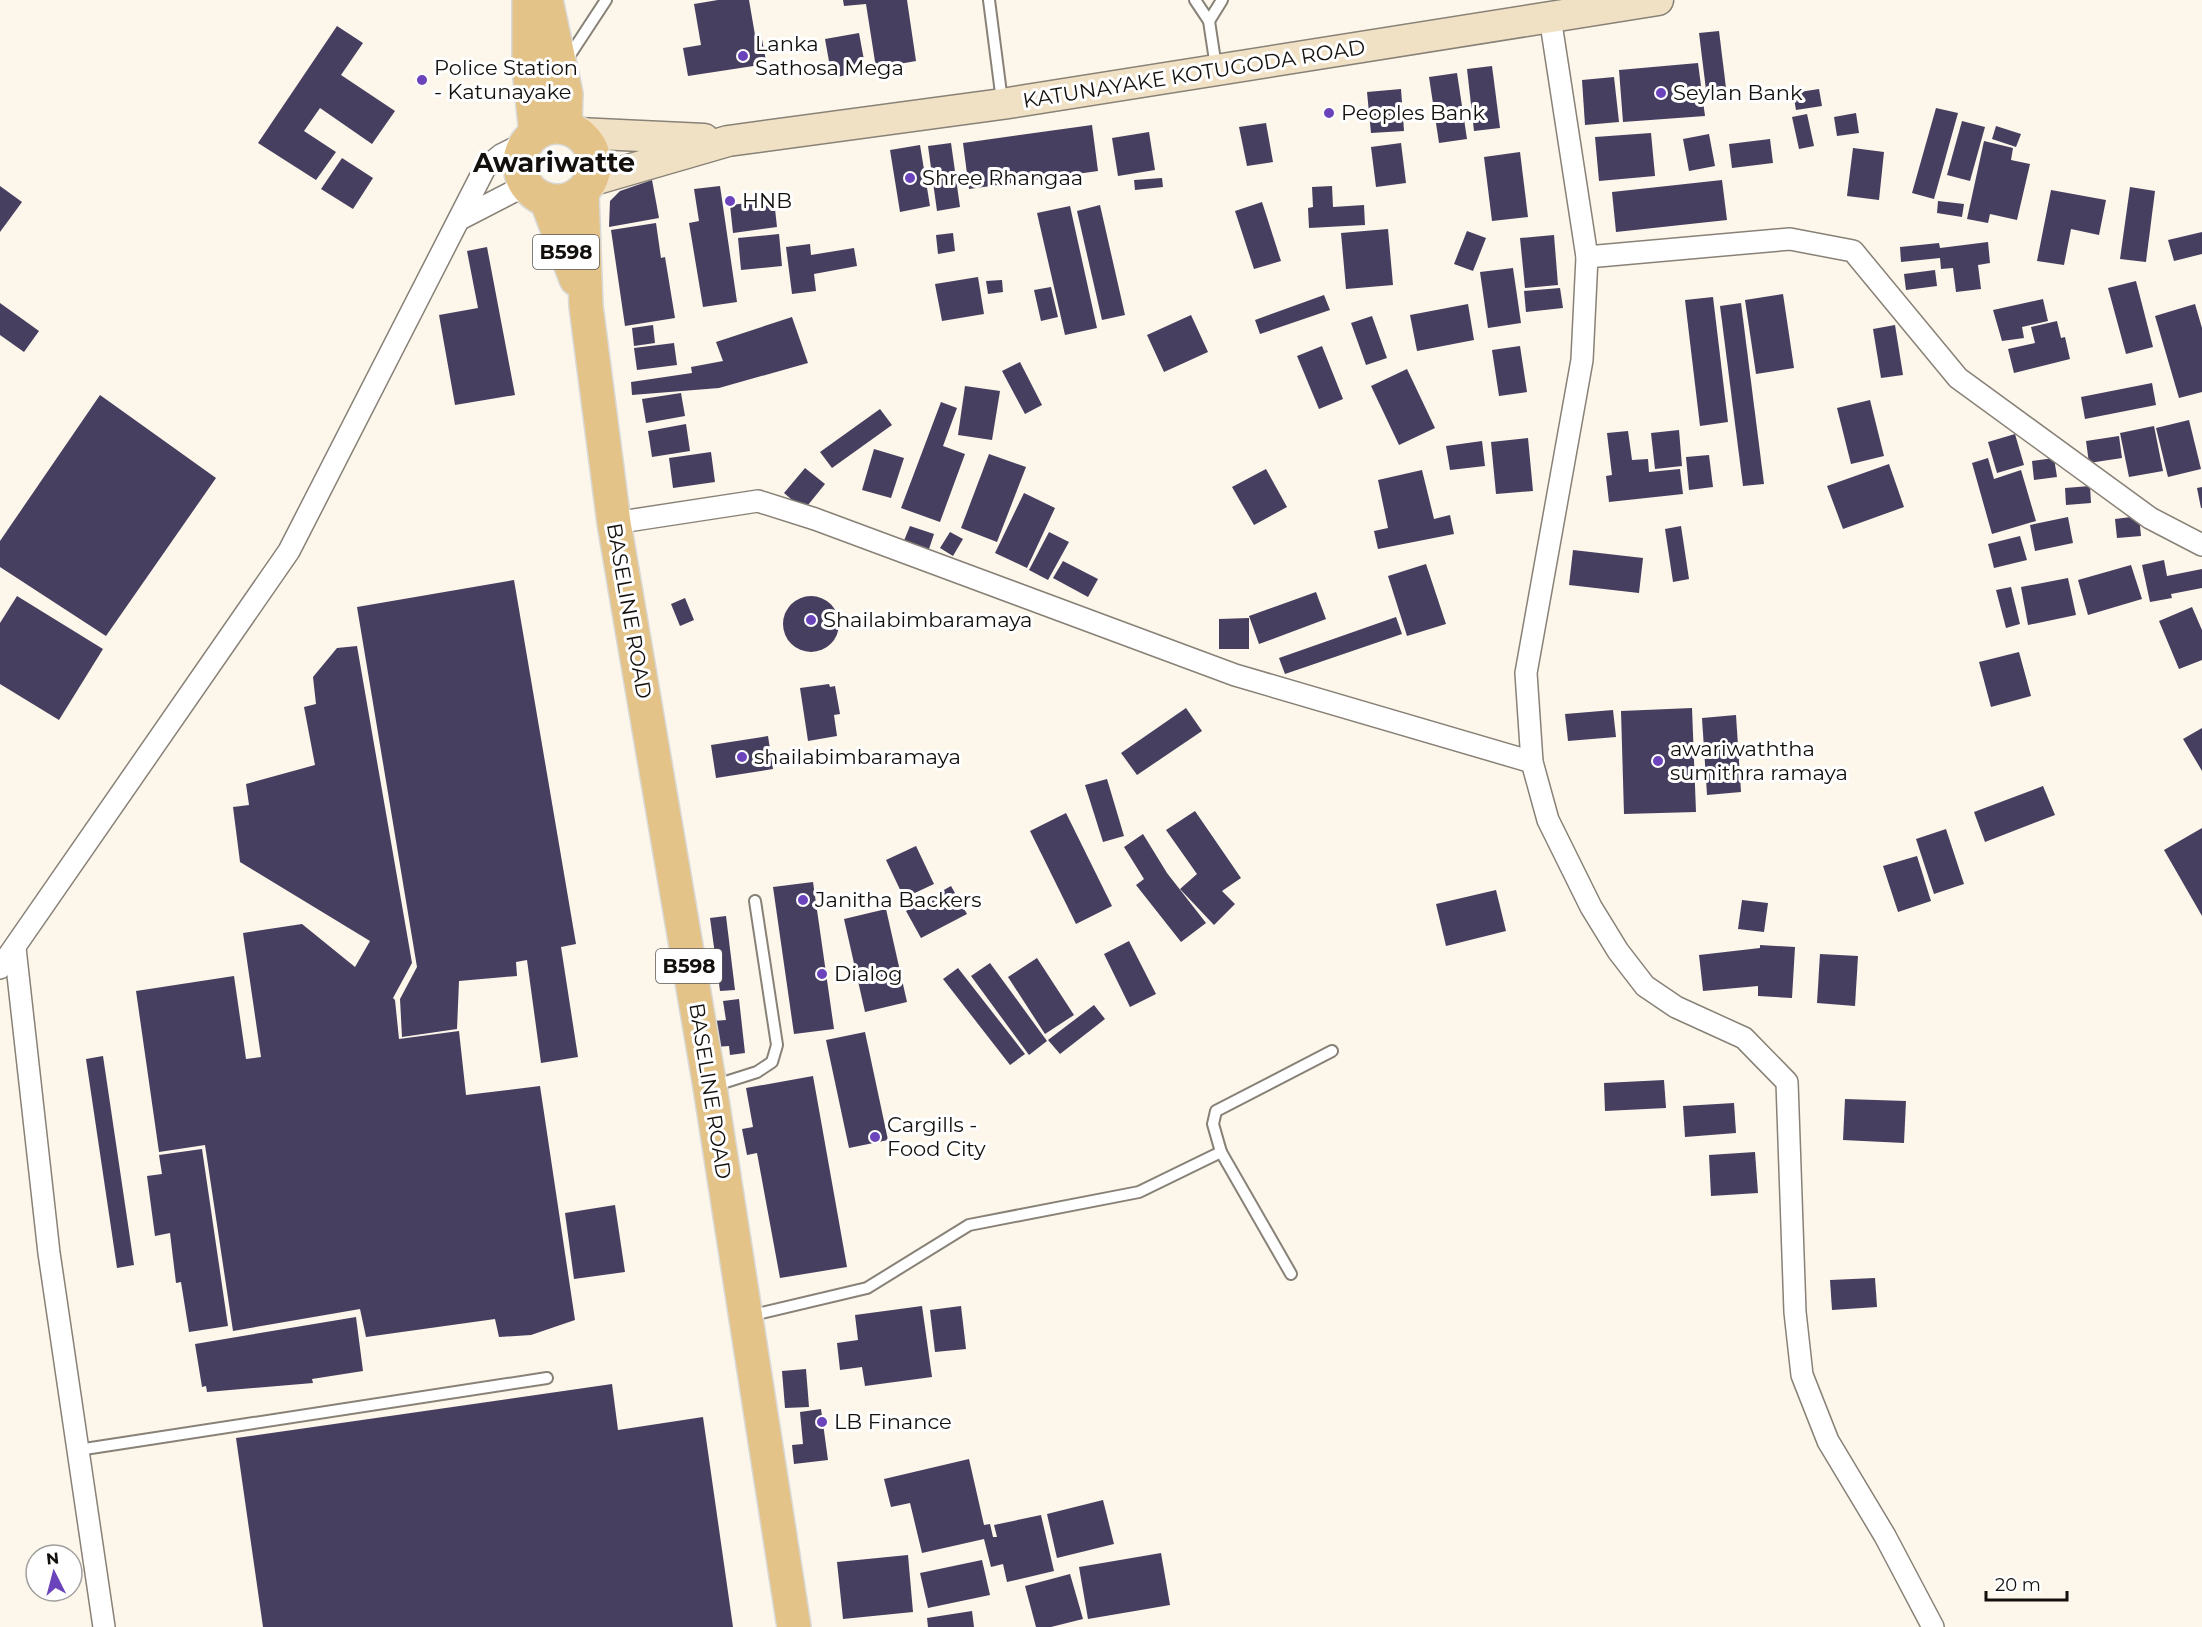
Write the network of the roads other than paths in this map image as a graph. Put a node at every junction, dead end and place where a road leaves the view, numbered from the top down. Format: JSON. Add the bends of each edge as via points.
{"nodes":[{"id":1,"x":529,"y":0,"type":"edge"},
{"id":2,"x":546,"y":0,"type":"edge"},
{"id":3,"x":606,"y":0,"type":"edge"},
{"id":4,"x":989,"y":0,"type":"edge"},
{"id":5,"x":1195,"y":0,"type":"edge"},
{"id":6,"x":1222,"y":0,"type":"edge"},
{"id":7,"x":1658,"y":0,"type":"edge"},
{"id":8,"x":1550,"y":17,"type":"junction"},
{"id":9,"x":1209,"y":21,"type":"junction"},
{"id":10,"x":561,"y":69,"type":"junction"},
{"id":11,"x":1216,"y":69,"type":"junction"},
{"id":12,"x":1002,"y":104,"type":"junction"},
{"id":13,"x":551,"y":134,"type":"junction"},
{"id":14,"x":728,"y":141,"type":"junction"},
{"id":15,"x":586,"y":187,"type":"junction"},
{"id":16,"x":536,"y":192,"type":"junction"},
{"id":17,"x":462,"y":218,"type":"junction"},
{"id":18,"x":1587,"y":257,"type":"junction"},
{"id":19,"x":586,"y":306,"type":"junction"},
{"id":20,"x":614,"y":523,"type":"junction"},
{"id":21,"x":2202,"y":545,"type":"edge"},
{"id":22,"x":1532,"y":762,"type":"junction"},
{"id":23,"x":755,"y":901,"type":"dead end"},
{"id":24,"x":15,"y":948,"type":"junction"},
{"id":25,"x":0,"y":968,"type":"edge"},
{"id":26,"x":1332,"y":1051,"type":"dead end"},
{"id":27,"x":710,"y":1087,"type":"junction"},
{"id":28,"x":1221,"y":1152,"type":"junction"},
{"id":29,"x":1291,"y":1274,"type":"dead end"},
{"id":30,"x":746,"y":1316,"type":"junction"},
{"id":31,"x":547,"y":1378,"type":"dead end"},
{"id":32,"x":78,"y":1450,"type":"junction"},
{"id":33,"x":104,"y":1627,"type":"edge"},
{"id":34,"x":794,"y":1627,"type":"edge"},
{"id":35,"x":1933,"y":1627,"type":"edge"}],
"edges":[{"from":1,"to":13,"type":"main road","via":[[529,69]]},
{"from":2,"to":10,"type":"main road"},
{"from":3,"to":10,"type":"lane"},
{"from":4,"to":12,"type":"lane"},
{"from":5,"to":9,"type":"lane"},
{"from":6,"to":9,"type":"lane"},
{"from":7,"to":8,"type":"main road","name":"KATUNAYAKE KOTUGODA ROAD"},
{"from":8,"to":11,"type":"main road","name":"KATUNAYAKE KOTUGODA ROAD"},
{"from":8,"to":18,"type":"street"},
{"from":9,"to":11,"type":"lane"},
{"from":10,"to":13,"type":"main road","via":[[566,94]]},
{"from":11,"to":12,"type":"main road","name":"KATUNAYAKE KOTUGODA ROAD"},
{"from":12,"to":14,"type":"main road","name":"KATUNAYAKE KOTUGODA ROAD"},
{"from":13,"to":14,"type":"main road","name":"KATUNAYAKE KOTUGODA ROAD"},
{"from":13,"to":15,"type":"main road","via":[[587,143],[593,155],[593,169]]},
{"from":13,"to":16,"type":"main road","via":[[520,159],[520,174]]},
{"from":13,"to":17,"type":"street","via":[[501,155],[485,168]]},
{"from":14,"to":15,"type":"main road","name":"KATUNAYAKE KOTUGODA ROAD"},
{"from":15,"to":16,"type":"main road","via":[[558,201]]},
{"from":15,"to":19,"type":"main road","name":"BASELINE ROAD","number":"B598"},
{"from":16,"to":17,"type":"street"},
{"from":16,"to":19,"type":"main road","name":"BASELINE ROAD","number":"B598"},
{"from":17,"to":24,"type":"street","via":[[289,551]]},
{"from":18,"to":21,"type":"street","via":[[1790,239],[1853,251],[1958,378],[2150,518]]},
{"from":18,"to":22,"type":"street","via":[[1582,360],[1526,673]]},
{"from":19,"to":20,"type":"main road","name":"BASELINE ROAD","number":"B598"},
{"from":20,"to":22,"type":"street","via":[[758,501],[1235,675]]},
{"from":20,"to":27,"type":"main road","name":"BASELINE ROAD","number":"B598"},
{"from":22,"to":35,"type":"street","via":[[1548,820],[1591,908],[1645,986],[1676,1007],[1744,1038],[1786,1082],[1795,1312],[1802,1375],[1828,1441]]},
{"from":23,"to":27,"type":"lane","via":[[777,1045],[772,1062],[757,1072]]},
{"from":24,"to":25,"type":"street"},
{"from":24,"to":32,"type":"street","via":[[49,1253]]},
{"from":26,"to":28,"type":"lane","via":[[1215,1111],[1213,1124]]},
{"from":27,"to":30,"type":"main road","name":"BASELINE ROAD","number":"B598"},
{"from":28,"to":29,"type":"lane"},
{"from":28,"to":30,"type":"lane","via":[[1139,1192],[969,1225],[867,1288]]},
{"from":30,"to":34,"type":"main road","name":"BASELINE ROAD","number":"B598"},
{"from":31,"to":32,"type":"lane"},
{"from":32,"to":33,"type":"street"}]}
